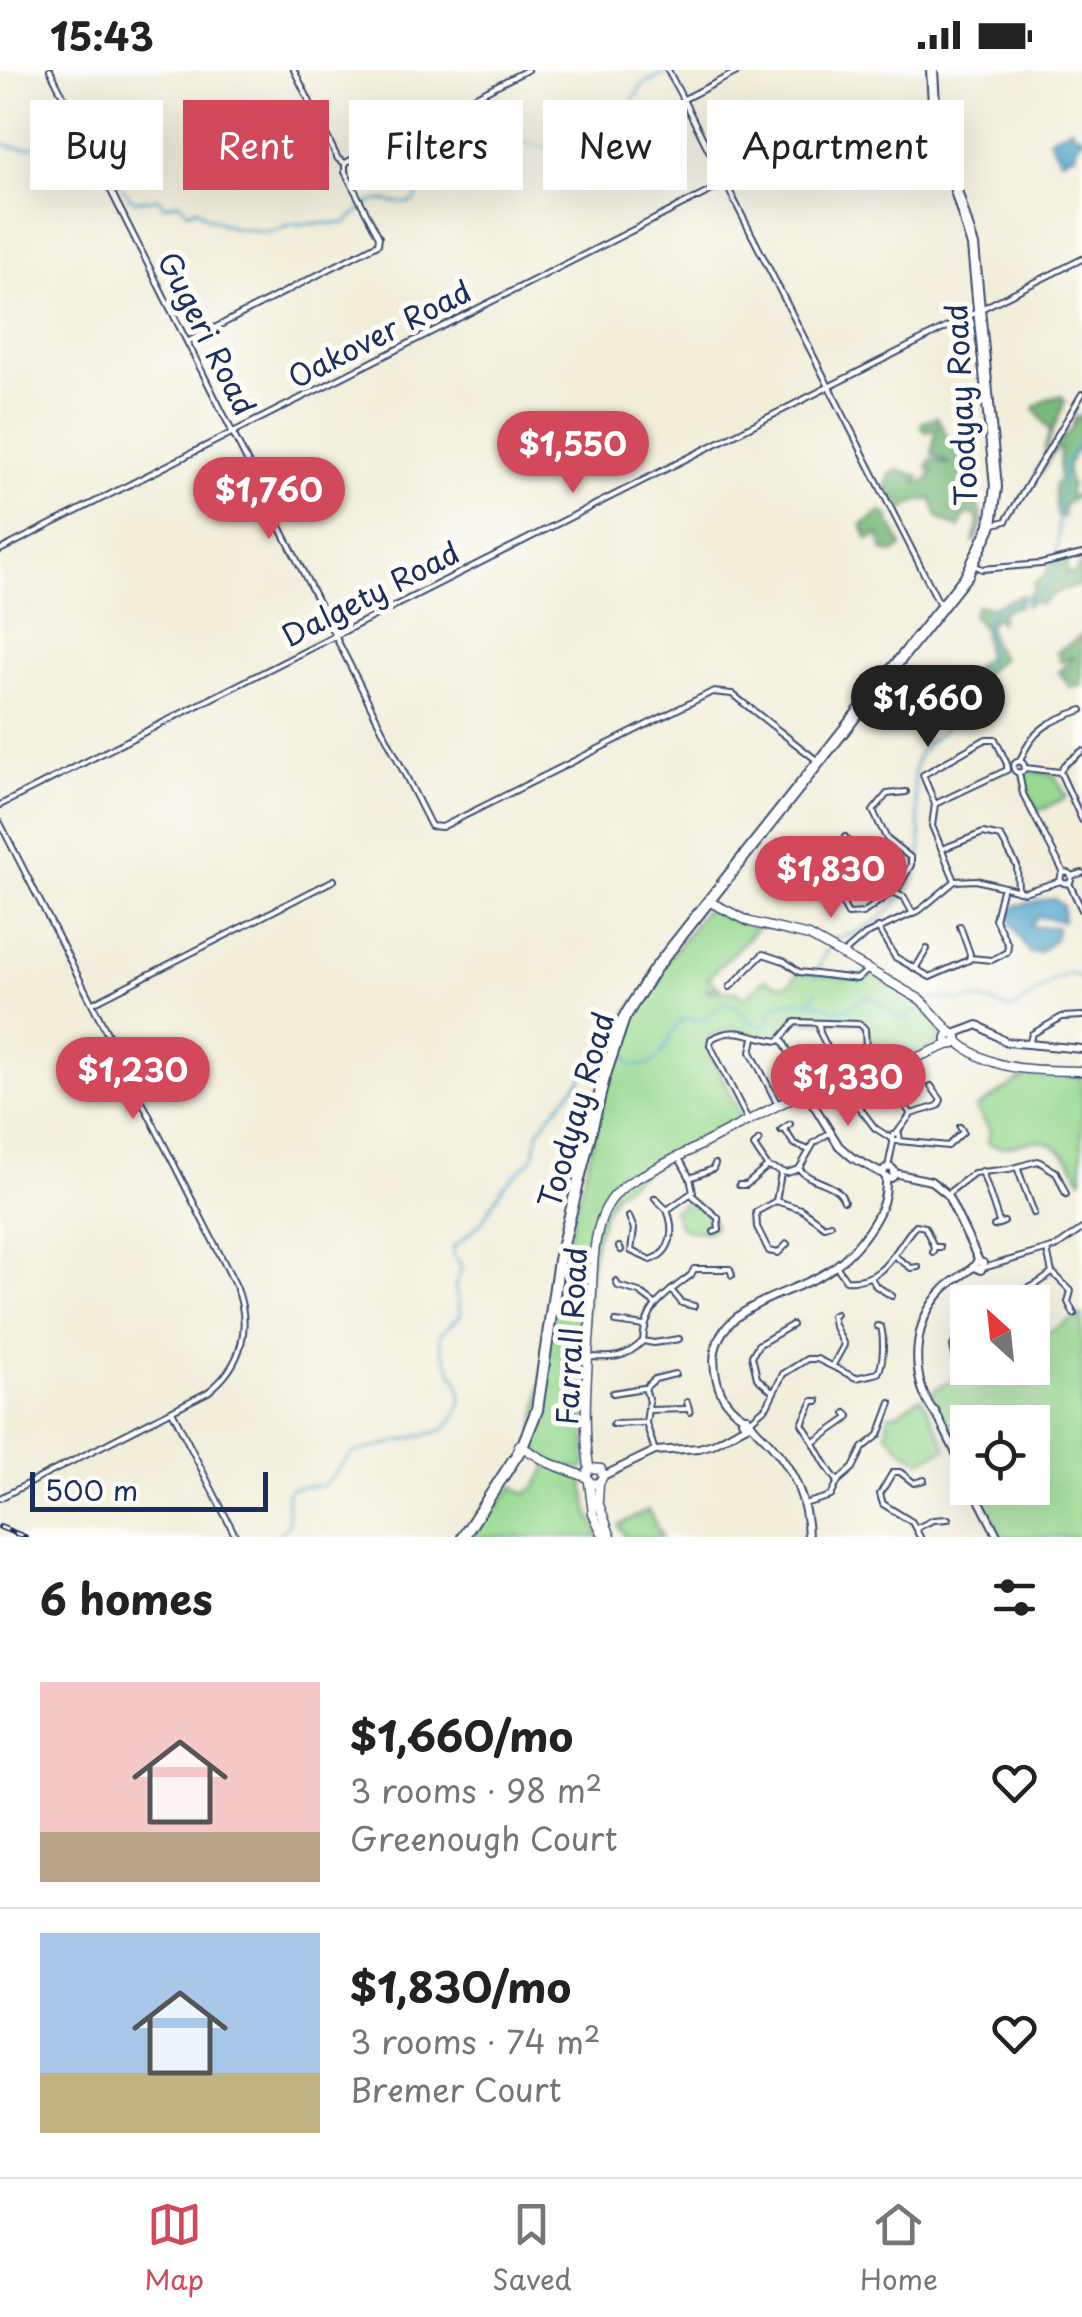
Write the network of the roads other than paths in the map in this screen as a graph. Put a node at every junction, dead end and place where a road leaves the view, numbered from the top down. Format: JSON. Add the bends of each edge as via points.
{"nodes":[{"id":1,"x":50,"y":70,"type":"edge"},
{"id":2,"x":294,"y":70,"type":"edge"},
{"id":3,"x":528,"y":70,"type":"edge"},
{"id":4,"x":668,"y":70,"type":"edge"},
{"id":5,"x":741,"y":70,"type":"edge"},
{"id":6,"x":932,"y":70,"type":"edge"},
{"id":7,"x":682,"y":100,"type":"joint"},
{"id":8,"x":687,"y":110,"type":"edge"},
{"id":9,"x":707,"y":150,"type":"edge"},
{"id":10,"x":343,"y":162,"type":"junction"},
{"id":11,"x":712,"y":190,"type":"edge"},
{"id":12,"x":727,"y":190,"type":"edge"},
{"id":13,"x":1082,"y":259,"type":"edge"},
{"id":14,"x":980,"y":310,"type":"junction"},
{"id":15,"x":188,"y":342,"type":"junction"},
{"id":16,"x":827,"y":386,"type":"junction"},
{"id":17,"x":1082,"y":394,"type":"edge"},
{"id":18,"x":232,"y":432,"type":"junction"},
{"id":19,"x":991,"y":525,"type":"junction"},
{"id":20,"x":0,"y":550,"type":"edge"},
{"id":21,"x":1082,"y":554,"type":"edge"},
{"id":22,"x":974,"y":565,"type":"junction"},
{"id":23,"x":941,"y":606,"type":"junction"},
{"id":24,"x":335,"y":636,"type":"junction"},
{"id":25,"x":1082,"y":710,"type":"edge"},
{"id":26,"x":1082,"y":752,"type":"edge"},
{"id":27,"x":819,"y":762,"type":"junction"},
{"id":28,"x":1020,"y":762,"type":"junction"},
{"id":29,"x":1025,"y":768,"type":"junction"},
{"id":30,"x":1060,"y":772,"type":"junction"},
{"id":31,"x":1019,"y":773,"type":"junction"},
{"id":32,"x":906,"y":792,"type":"dead end"},
{"id":33,"x":935,"y":804,"type":"junction"},
{"id":34,"x":0,"y":805,"type":"edge"},
{"id":35,"x":1082,"y":820,"type":"edge"},
{"id":36,"x":0,"y":823,"type":"edge"},
{"id":37,"x":845,"y":838,"type":"dead end"},
{"id":38,"x":942,"y":849,"type":"junction"},
{"id":39,"x":816,"y":852,"type":"dead end"},
{"id":40,"x":1082,"y":873,"type":"edge"},
{"id":41,"x":1064,"y":874,"type":"junction"},
{"id":42,"x":1072,"y":876,"type":"junction"},
{"id":43,"x":334,"y":880,"type":"dead end"},
{"id":44,"x":1061,"y":880,"type":"junction"},
{"id":45,"x":830,"y":882,"type":"junction"},
{"id":46,"x":955,"y":882,"type":"junction"},
{"id":47,"x":1068,"y":883,"type":"junction"},
{"id":48,"x":1003,"y":889,"type":"junction"},
{"id":49,"x":1018,"y":892,"type":"junction"},
{"id":50,"x":813,"y":893,"type":"dead end"},
{"id":51,"x":900,"y":895,"type":"junction"},
{"id":52,"x":884,"y":896,"type":"junction"},
{"id":53,"x":715,"y":903,"type":"junction"},
{"id":54,"x":1082,"y":910,"type":"edge"},
{"id":55,"x":913,"y":914,"type":"junction"},
{"id":56,"x":960,"y":926,"type":"dead end"},
{"id":57,"x":878,"y":928,"type":"junction"},
{"id":58,"x":927,"y":949,"type":"dead end"},
{"id":59,"x":844,"y":956,"type":"junction"},
{"id":60,"x":970,"y":958,"type":"junction"},
{"id":61,"x":868,"y":970,"type":"junction"},
{"id":62,"x":914,"y":970,"type":"junction"},
{"id":63,"x":730,"y":987,"type":"dead end"},
{"id":64,"x":92,"y":1004,"type":"junction"},
{"id":65,"x":1082,"y":1016,"type":"edge"},
{"id":66,"x":819,"y":1022,"type":"junction"},
{"id":67,"x":754,"y":1038,"type":"junction"},
{"id":68,"x":782,"y":1039,"type":"junction"},
{"id":69,"x":952,"y":1039,"type":"junction"},
{"id":70,"x":1029,"y":1046,"type":"junction"},
{"id":71,"x":1082,"y":1049,"type":"edge"},
{"id":72,"x":866,"y":1066,"type":"junction"},
{"id":73,"x":1082,"y":1071,"type":"edge"},
{"id":74,"x":841,"y":1074,"type":"junction"},
{"id":75,"x":935,"y":1087,"type":"dead end"},
{"id":76,"x":894,"y":1089,"type":"dead end"},
{"id":77,"x":807,"y":1090,"type":"junction"},
{"id":78,"x":852,"y":1096,"type":"dead end"},
{"id":79,"x":778,"y":1105,"type":"junction"},
{"id":80,"x":911,"y":1114,"type":"junction"},
{"id":81,"x":748,"y":1120,"type":"junction"},
{"id":82,"x":790,"y":1124,"type":"dead end"},
{"id":83,"x":964,"y":1130,"type":"dead end"},
{"id":84,"x":828,"y":1133,"type":"junction"},
{"id":85,"x":897,"y":1138,"type":"junction"},
{"id":86,"x":759,"y":1140,"type":"dead end"},
{"id":87,"x":809,"y":1150,"type":"junction"},
{"id":88,"x":678,"y":1156,"type":"junction"},
{"id":89,"x":716,"y":1164,"type":"dead end"},
{"id":90,"x":768,"y":1167,"type":"junction"},
{"id":91,"x":1017,"y":1168,"type":"junction"},
{"id":92,"x":799,"y":1169,"type":"junction"},
{"id":93,"x":982,"y":1171,"type":"junction"},
{"id":94,"x":780,"y":1172,"type":"junction"},
{"id":95,"x":890,"y":1173,"type":"junction"},
{"id":96,"x":690,"y":1178,"type":"junction"},
{"id":97,"x":744,"y":1187,"type":"dead end"},
{"id":98,"x":947,"y":1194,"type":"junction"},
{"id":99,"x":1066,"y":1194,"type":"dead end"},
{"id":100,"x":692,"y":1195,"type":"junction"},
{"id":101,"x":654,"y":1196,"type":"dead end"},
{"id":102,"x":845,"y":1197,"type":"dead end"},
{"id":103,"x":776,"y":1201,"type":"junction"},
{"id":104,"x":667,"y":1210,"type":"junction"},
{"id":105,"x":1034,"y":1214,"type":"dead end"},
{"id":106,"x":628,"y":1220,"type":"dead end"},
{"id":107,"x":999,"y":1223,"type":"dead end"},
{"id":108,"x":826,"y":1226,"type":"dead end"},
{"id":109,"x":718,"y":1231,"type":"dead end"},
{"id":110,"x":1081,"y":1231,"type":"edge"},
{"id":111,"x":788,"y":1244,"type":"dead end"},
{"id":112,"x":630,"y":1248,"type":"junction"},
{"id":113,"x":936,"y":1249,"type":"dead end"},
{"id":114,"x":620,"y":1250,"type":"dead end"},
{"id":115,"x":1047,"y":1250,"type":"junction"},
{"id":116,"x":896,"y":1257,"type":"junction"},
{"id":117,"x":978,"y":1265,"type":"junction"},
{"id":118,"x":834,"y":1266,"type":"junction"},
{"id":119,"x":732,"y":1270,"type":"dead end"},
{"id":120,"x":913,"y":1270,"type":"dead end"},
{"id":121,"x":1052,"y":1273,"type":"junction"},
{"id":122,"x":870,"y":1278,"type":"junction"},
{"id":123,"x":1036,"y":1285,"type":"edge"},
{"id":124,"x":616,"y":1286,"type":"dead end"},
{"id":125,"x":671,"y":1290,"type":"junction"},
{"id":126,"x":894,"y":1296,"type":"dead end"},
{"id":127,"x":654,"y":1303,"type":"junction"},
{"id":128,"x":696,"y":1306,"type":"dead end"},
{"id":129,"x":832,"y":1314,"type":"dead end"},
{"id":130,"x":1075,"y":1315,"type":"dead end"},
{"id":131,"x":615,"y":1322,"type":"dead end"},
{"id":132,"x":794,"y":1325,"type":"dead end"},
{"id":133,"x":881,"y":1325,"type":"dead end"},
{"id":134,"x":644,"y":1326,"type":"junction"},
{"id":135,"x":680,"y":1339,"type":"dead end"},
{"id":136,"x":643,"y":1341,"type":"junction"},
{"id":137,"x":588,"y":1357,"type":"junction"},
{"id":138,"x":832,"y":1367,"type":"junction"},
{"id":139,"x":676,"y":1374,"type":"dead end"},
{"id":140,"x":645,"y":1388,"type":"junction"},
{"id":141,"x":540,"y":1390,"type":"junction"},
{"id":142,"x":773,"y":1392,"type":"junction"},
{"id":143,"x":612,"y":1393,"type":"dead end"},
{"id":144,"x":814,"y":1400,"type":"dead end"},
{"id":145,"x":892,"y":1407,"type":"dead end"},
{"id":146,"x":688,"y":1408,"type":"dead end"},
{"id":147,"x":648,"y":1410,"type":"junction"},
{"id":148,"x":172,"y":1411,"type":"junction"},
{"id":149,"x":849,"y":1415,"type":"dead end"},
{"id":150,"x":747,"y":1421,"type":"junction"},
{"id":151,"x":646,"y":1422,"type":"junction"},
{"id":152,"x":612,"y":1424,"type":"dead end"},
{"id":153,"x":816,"y":1441,"type":"junction"},
{"id":154,"x":950,"y":1442,"type":"edge"},
{"id":155,"x":524,"y":1451,"type":"junction"},
{"id":156,"x":654,"y":1451,"type":"junction"},
{"id":157,"x":594,"y":1474,"type":"junction"},
{"id":158,"x":925,"y":1479,"type":"dead end"},
{"id":159,"x":838,"y":1482,"type":"junction"},
{"id":160,"x":0,"y":1498,"type":"edge"},
{"id":161,"x":804,"y":1504,"type":"junction"},
{"id":162,"x":982,"y":1505,"type":"edge"},
{"id":163,"x":944,"y":1517,"type":"dead end"},
{"id":164,"x":917,"y":1528,"type":"junction"},
{"id":165,"x":236,"y":1537,"type":"edge"},
{"id":166,"x":460,"y":1537,"type":"edge"},
{"id":167,"x":608,"y":1537,"type":"edge"},
{"id":168,"x":808,"y":1537,"type":"edge"},
{"id":169,"x":920,"y":1537,"type":"edge"},
{"id":170,"x":998,"y":1537,"type":"edge"}],
"edges":[{"from":1,"to":15,"type":"street","name":"Gugeri Road"},
{"from":2,"to":10,"type":"street"},
{"from":3,"to":10,"type":"street"},
{"from":4,"to":7,"type":"street"},
{"from":5,"to":7,"type":"street"},
{"from":6,"to":14,"type":"main road","name":"Toodyay Road","via":[[932,109],[974,246]]},
{"from":8,"to":9,"type":"street"},
{"from":10,"to":15,"type":"street","via":[[380,241]]},
{"from":11,"to":18,"type":"street","name":"Oakover Road"},
{"from":12,"to":16,"type":"street"},
{"from":13,"to":14,"type":"street","name":"Dalgety Road"},
{"from":14,"to":16,"type":"street","name":"Dalgety Road"},
{"from":14,"to":19,"type":"main road","name":"Toodyay Road","via":[[996,487]]},
{"from":15,"to":18,"type":"street","name":"Gugeri Road"},
{"from":16,"to":23,"type":"street"},
{"from":16,"to":24,"type":"street","name":"Dalgety Road"},
{"from":17,"to":19,"type":"street","via":[[1006,521]]},
{"from":18,"to":20,"type":"street","name":"Oakover Road"},
{"from":18,"to":24,"type":"street","name":"Gugeri Road"},
{"from":19,"to":22,"type":"main road","name":"Toodyay Road"},
{"from":21,"to":22,"type":"street","via":[[1041,564]]},
{"from":22,"to":23,"type":"main road","name":"Toodyay Road"},
{"from":23,"to":27,"type":"main road","name":"Toodyay Road"},
{"from":24,"to":27,"type":"street","name":"Gugeri Road","via":[[434,829],[712,692],[732,694]]},
{"from":24,"to":34,"type":"street","name":"Dalgety Road"},
{"from":25,"to":28,"type":"street","via":[[1037,727]]},
{"from":26,"to":30,"type":"street"},
{"from":27,"to":53,"type":"main road","name":"Toodyay Road"},
{"from":28,"to":29,"type":"street"},
{"from":28,"to":31,"type":"street","via":[[1013,766]]},
{"from":29,"to":30,"type":"street"},
{"from":29,"to":31,"type":"street"},
{"from":30,"to":35,"type":"street"},
{"from":31,"to":41,"type":"street"},
{"from":32,"to":51,"type":"street","via":[[887,794],[873,810],[887,839],[911,858]]},
{"from":33,"to":33,"type":"street","via":[[1006,770],[995,739],[925,772]]},
{"from":33,"to":38,"type":"street","via":[[932,826]]},
{"from":36,"to":64,"type":"street"},
{"from":37,"to":52,"type":"street"},
{"from":38,"to":46,"type":"street"},
{"from":38,"to":49,"type":"street","via":[[986,833],[1001,837],[1017,866]]},
{"from":39,"to":45,"type":"street"},
{"from":40,"to":42,"type":"street"},
{"from":41,"to":42,"type":"street"},
{"from":41,"to":44,"type":"street"},
{"from":42,"to":47,"type":"street"},
{"from":43,"to":64,"type":"street"},
{"from":44,"to":47,"type":"street"},
{"from":44,"to":49,"type":"street"},
{"from":45,"to":50,"type":"street"},
{"from":45,"to":52,"type":"street","via":[[850,915]]},
{"from":46,"to":48,"type":"street","via":[[976,880]]},
{"from":46,"to":55,"type":"street"},
{"from":47,"to":54,"type":"street"},
{"from":48,"to":49,"type":"street"},
{"from":48,"to":60,"type":"street","via":[[995,918],[1008,952],[992,960]]},
{"from":51,"to":52,"type":"street"},
{"from":51,"to":55,"type":"street"},
{"from":53,"to":59,"type":"main road"},
{"from":53,"to":141,"type":"main road","name":"Toodyay Road","via":[[654,970],[616,1038],[559,1260]]},
{"from":55,"to":57,"type":"street"},
{"from":56,"to":60,"type":"street"},
{"from":57,"to":59,"type":"street"},
{"from":57,"to":62,"type":"street","via":[[892,955]]},
{"from":58,"to":62,"type":"street"},
{"from":59,"to":61,"type":"main road"},
{"from":60,"to":62,"type":"street","via":[[935,976]]},
{"from":61,"to":63,"type":"street","via":[[856,979],[796,971],[761,954]]},
{"from":61,"to":69,"type":"main road","via":[[925,1004]]},
{"from":64,"to":148,"type":"street","via":[[244,1310],[235,1363],[208,1392]]},
{"from":65,"to":70,"type":"street","via":[[1060,1018],[1030,1035]]},
{"from":66,"to":68,"type":"street","via":[[794,1022]]},
{"from":66,"to":72,"type":"street","via":[[863,1026]]},
{"from":66,"to":74,"type":"street"},
{"from":67,"to":68,"type":"street"},
{"from":67,"to":79,"type":"street","via":[[750,1052]]},
{"from":67,"to":81,"type":"street","via":[[731,1029],[710,1043]]},
{"from":68,"to":77,"type":"street"},
{"from":69,"to":70,"type":"street","via":[[978,1025],[1006,1042]]},
{"from":69,"to":72,"type":"main road","name":"Farrall Road","via":[[913,1058]]},
{"from":69,"to":73,"type":"main road","via":[[993,1064]]},
{"from":70,"to":71,"type":"street"},
{"from":72,"to":74,"type":"main road","name":"Farrall Road"},
{"from":74,"to":77,"type":"main road","name":"Farrall Road"},
{"from":75,"to":80,"type":"street","via":[[938,1106]]},
{"from":76,"to":80,"type":"street"},
{"from":77,"to":79,"type":"main road","name":"Farrall Road"},
{"from":77,"to":84,"type":"street"},
{"from":78,"to":85,"type":"street","via":[[860,1112]]},
{"from":79,"to":81,"type":"main road","name":"Farrall Road"},
{"from":80,"to":85,"type":"street"},
{"from":81,"to":88,"type":"main road","name":"Farrall Road"},
{"from":82,"to":87,"type":"street","via":[[783,1130]]},
{"from":83,"to":85,"type":"street","via":[[948,1146]]},
{"from":84,"to":87,"type":"street"},
{"from":84,"to":95,"type":"street","via":[[846,1153]]},
{"from":85,"to":95,"type":"street"},
{"from":86,"to":90,"type":"street","via":[[752,1146]]},
{"from":87,"to":92,"type":"street"},
{"from":88,"to":96,"type":"street"},
{"from":88,"to":137,"type":"main road","name":"Farrall Road","via":[[625,1185],[606,1208],[593,1267]]},
{"from":89,"to":96,"type":"street"},
{"from":90,"to":94,"type":"street"},
{"from":90,"to":97,"type":"street"},
{"from":91,"to":93,"type":"street"},
{"from":91,"to":99,"type":"street","via":[[1042,1162],[1056,1172]]},
{"from":91,"to":105,"type":"street"},
{"from":92,"to":94,"type":"street"},
{"from":92,"to":102,"type":"street"},
{"from":93,"to":98,"type":"street"},
{"from":93,"to":107,"type":"street"},
{"from":94,"to":103,"type":"street"},
{"from":95,"to":98,"type":"street","via":[[931,1182]]},
{"from":95,"to":118,"type":"street","via":[[882,1207],[862,1242]]},
{"from":96,"to":100,"type":"street"},
{"from":98,"to":117,"type":"street"},
{"from":100,"to":104,"type":"street"},
{"from":100,"to":109,"type":"street","via":[[718,1218]]},
{"from":101,"to":104,"type":"street"},
{"from":103,"to":108,"type":"street"},
{"from":103,"to":111,"type":"street","via":[[756,1212],[756,1223],[771,1253]]},
{"from":104,"to":112,"type":"street","via":[[673,1230],[661,1255],[651,1260]]},
{"from":106,"to":112,"type":"street","via":[[634,1232]]},
{"from":110,"to":115,"type":"street"},
{"from":112,"to":114,"type":"street"},
{"from":113,"to":116,"type":"street","via":[[916,1225]]},
{"from":115,"to":117,"type":"street"},
{"from":115,"to":121,"type":"street"},
{"from":116,"to":120,"type":"street"},
{"from":116,"to":122,"type":"street"},
{"from":117,"to":154,"type":"street","via":[[944,1289],[922,1324],[917,1360],[924,1391]]},
{"from":118,"to":122,"type":"street","via":[[846,1280]]},
{"from":118,"to":150,"type":"street","via":[[743,1312],[721,1336],[716,1375],[724,1398]]},
{"from":119,"to":125,"type":"street","via":[[699,1267]]},
{"from":121,"to":123,"type":"street"},
{"from":121,"to":130,"type":"street","via":[[1071,1291]]},
{"from":122,"to":126,"type":"street"},
{"from":124,"to":127,"type":"street"},
{"from":125,"to":127,"type":"street"},
{"from":125,"to":128,"type":"street","via":[[682,1303]]},
{"from":127,"to":134,"type":"street"},
{"from":129,"to":138,"type":"street","via":[[844,1344]]},
{"from":131,"to":134,"type":"street"},
{"from":132,"to":142,"type":"street","via":[[758,1344],[752,1356],[757,1378]]},
{"from":133,"to":138,"type":"street","via":[[878,1372],[856,1378]]},
{"from":134,"to":136,"type":"street"},
{"from":135,"to":136,"type":"street"},
{"from":136,"to":137,"type":"street","via":[[619,1358]]},
{"from":137,"to":157,"type":"main road","name":"Farrall Road"},
{"from":138,"to":142,"type":"street","via":[[807,1359],[783,1374]]},
{"from":139,"to":140,"type":"street"},
{"from":140,"to":143,"type":"street"},
{"from":140,"to":147,"type":"street"},
{"from":141,"to":155,"type":"main road","name":"Toodyay Road"},
{"from":141,"to":155,"type":"main road","name":"Toodyay Road"},
{"from":142,"to":150,"type":"street","via":[[764,1410]]},
{"from":144,"to":153,"type":"street","via":[[802,1424]]},
{"from":145,"to":159,"type":"street","via":[[879,1435]]},
{"from":146,"to":147,"type":"street"},
{"from":147,"to":151,"type":"street"},
{"from":148,"to":160,"type":"street"},
{"from":148,"to":165,"type":"street"},
{"from":149,"to":153,"type":"street"},
{"from":150,"to":156,"type":"street","via":[[713,1444]]},
{"from":150,"to":161,"type":"street","via":[[786,1464]]},
{"from":151,"to":152,"type":"street"},
{"from":151,"to":156,"type":"street"},
{"from":153,"to":159,"type":"street"},
{"from":155,"to":157,"type":"main road"},
{"from":155,"to":166,"type":"main road","name":"Toodyay Road"},
{"from":156,"to":157,"type":"street"},
{"from":157,"to":167,"type":"main road","name":"Farrall Road","via":[[593,1514]]},
{"from":158,"to":164,"type":"street","via":[[914,1483],[894,1472],[880,1494],[883,1504]]},
{"from":159,"to":161,"type":"street","via":[[826,1500]]},
{"from":161,"to":168,"type":"street"},
{"from":162,"to":170,"type":"street"},
{"from":163,"to":164,"type":"street"},
{"from":164,"to":169,"type":"street"}]}
